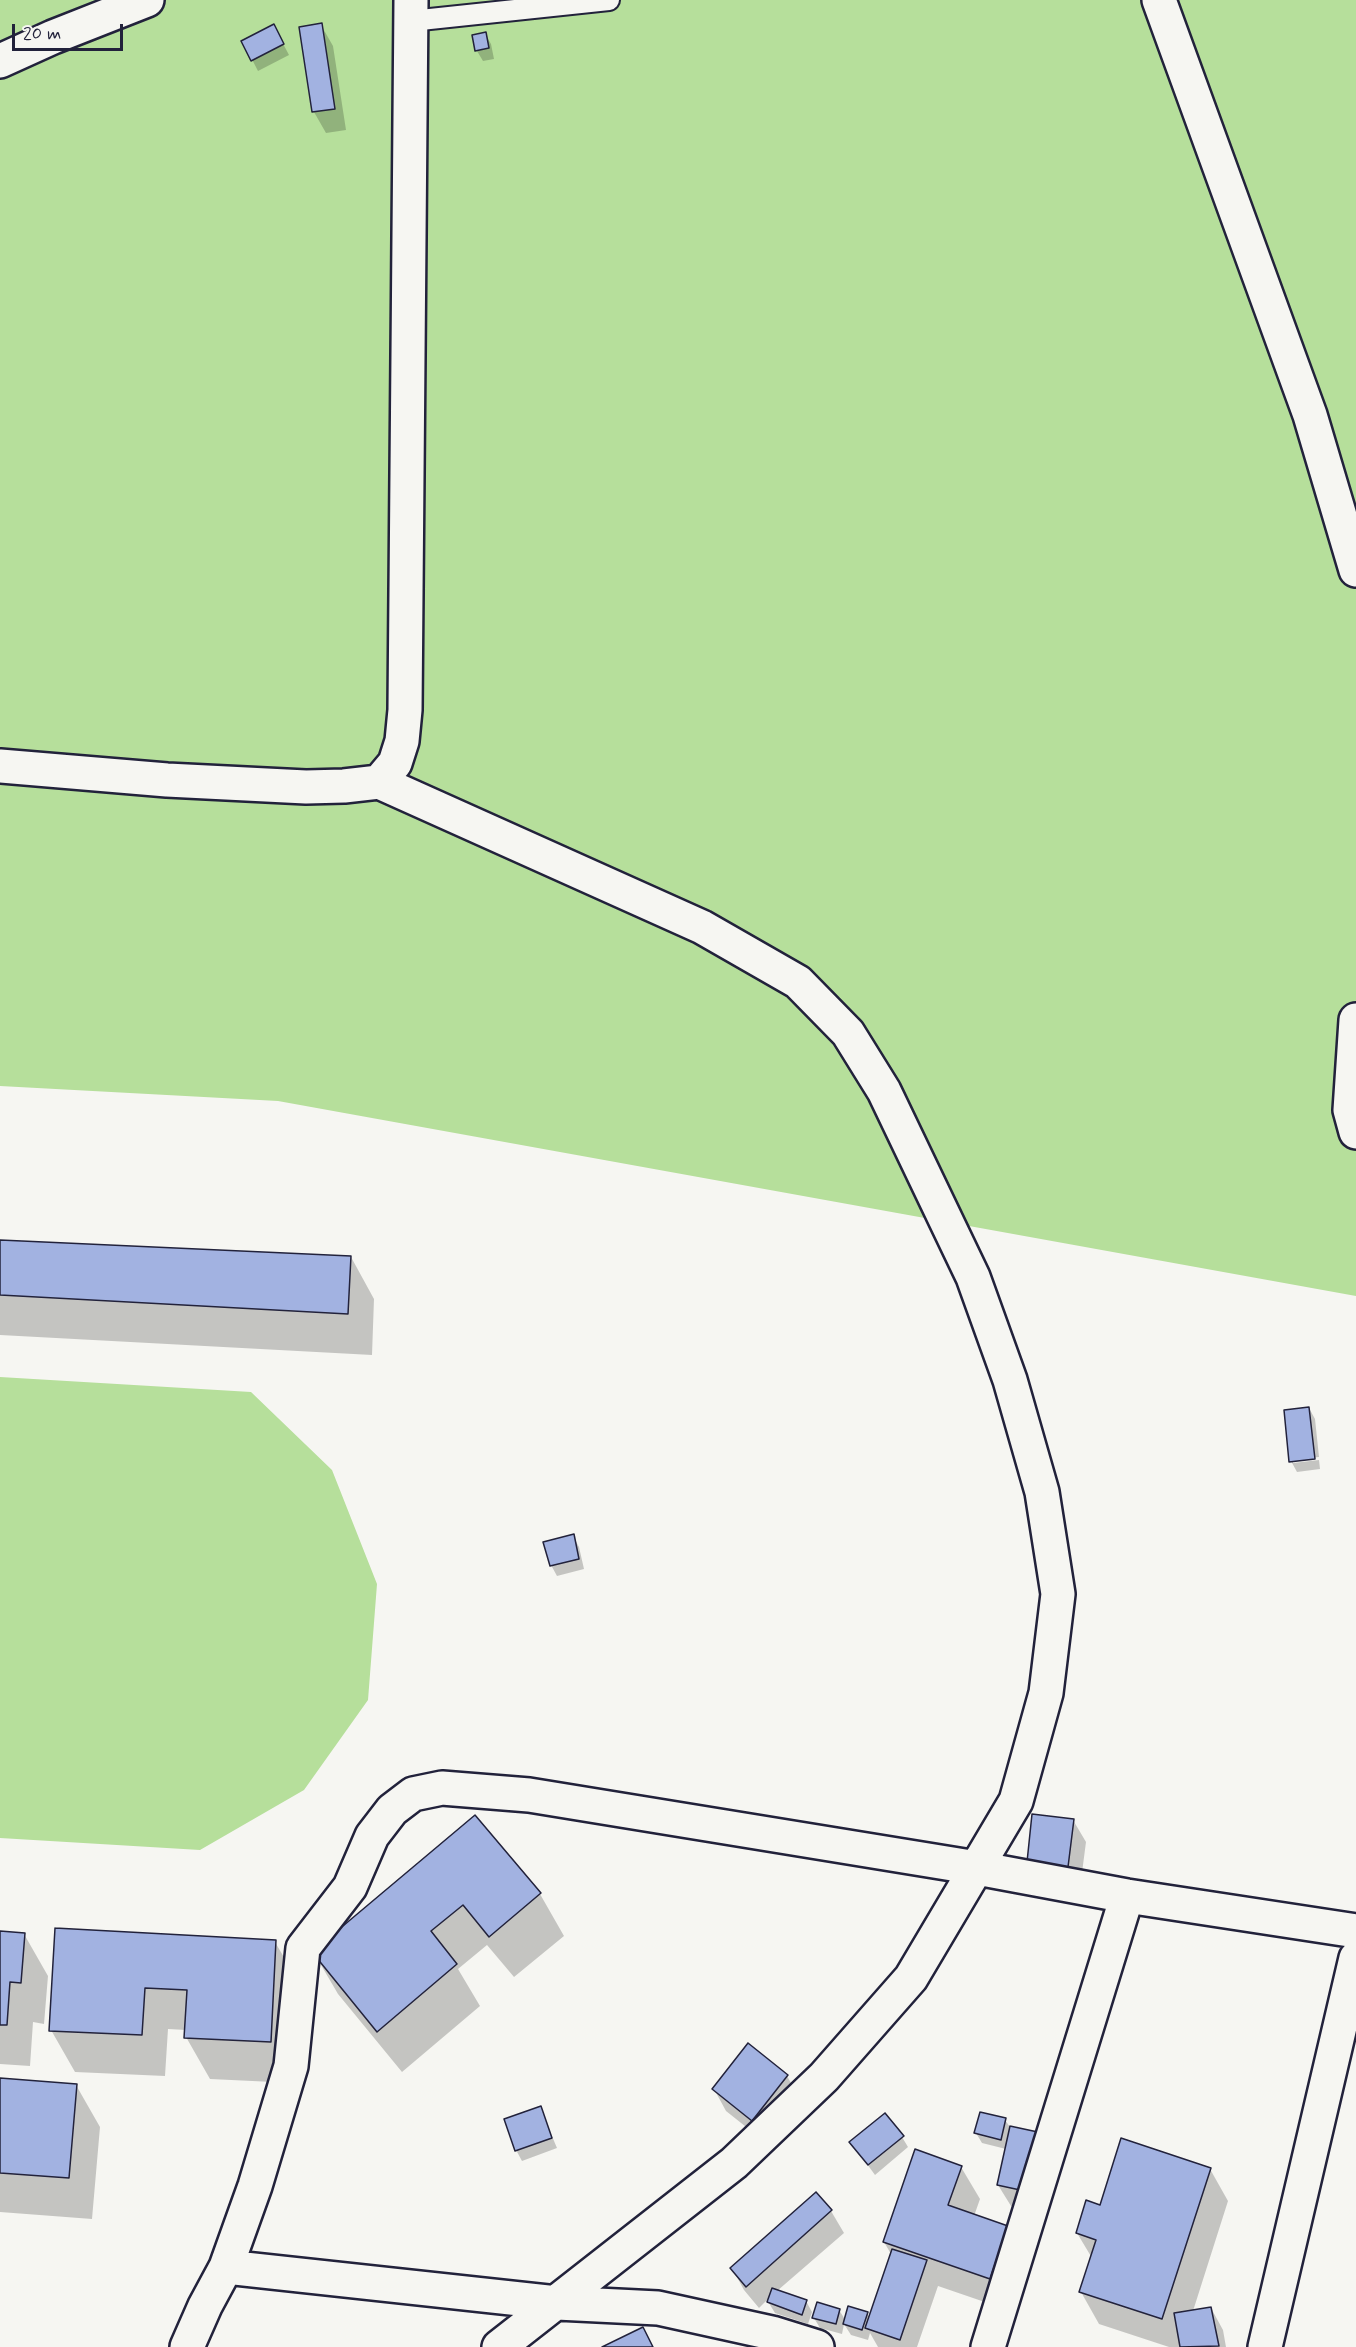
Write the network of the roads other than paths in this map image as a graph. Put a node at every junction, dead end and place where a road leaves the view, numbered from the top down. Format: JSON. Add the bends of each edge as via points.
{"nodes":[{"id":1,"x":147,"y":0,"type":"edge"},
{"id":2,"x":609,"y":0,"type":"edge"},
{"id":3,"x":1159,"y":0,"type":"edge"},
{"id":4,"x":411,"y":10,"type":"edge"},
{"id":5,"x":0,"y":61,"type":"edge"},
{"id":6,"x":1356,"y":570,"type":"edge"},
{"id":7,"x":0,"y":766,"type":"edge"},
{"id":8,"x":379,"y":782,"type":"junction"},
{"id":9,"x":1356,"y":1020,"type":"edge"},
{"id":10,"x":1356,"y":1132,"type":"edge"},
{"id":11,"x":977,"y":1868,"type":"junction"},
{"id":12,"x":1127,"y":1896,"type":"junction"},
{"id":13,"x":1356,"y":1931,"type":"edge"},
{"id":14,"x":1356,"y":1958,"type":"edge"},
{"id":15,"x":226,"y":2267,"type":"junction"},
{"id":16,"x":558,"y":2302,"type":"junction"},
{"id":17,"x":187,"y":2347,"type":"edge"},
{"id":18,"x":499,"y":2347,"type":"edge"},
{"id":19,"x":817,"y":2347,"type":"edge"},
{"id":20,"x":988,"y":2347,"type":"edge"},
{"id":21,"x":1265,"y":2347,"type":"edge"}],
"edges":[{"from":1,"to":5,"type":"street"},
{"from":2,"to":4,"type":"lane"},
{"from":3,"to":6,"type":"street","via":[[1310,415]]},
{"from":4,"to":8,"type":"street","via":[[405,710],[395,763]]},
{"from":7,"to":8,"type":"street","via":[[306,787]]},
{"from":8,"to":11,"type":"street","via":[[702,927],[798,982],[848,1033],[884,1091],[973,1277],[1010,1380],[1042,1492],[1058,1594],[1046,1693],[1016,1801]]},
{"from":9,"to":10,"type":"street","via":[[1350,1110]]},
{"from":11,"to":12,"type":"street"},
{"from":11,"to":15,"type":"street","via":[[529,1795],[442,1788],[413,1794],[392,1810],[372,1836],[350,1887],[303,1948],[291,2066]]},
{"from":11,"to":16,"type":"street","via":[[911,1978],[824,2077],[734,2163]]},
{"from":12,"to":13,"type":"street"},
{"from":12,"to":20,"type":"street"},
{"from":14,"to":21,"type":"street"},
{"from":15,"to":16,"type":"street"},
{"from":15,"to":17,"type":"street"},
{"from":16,"to":18,"type":"street"},
{"from":16,"to":19,"type":"street","via":[[658,2308]]}]}
